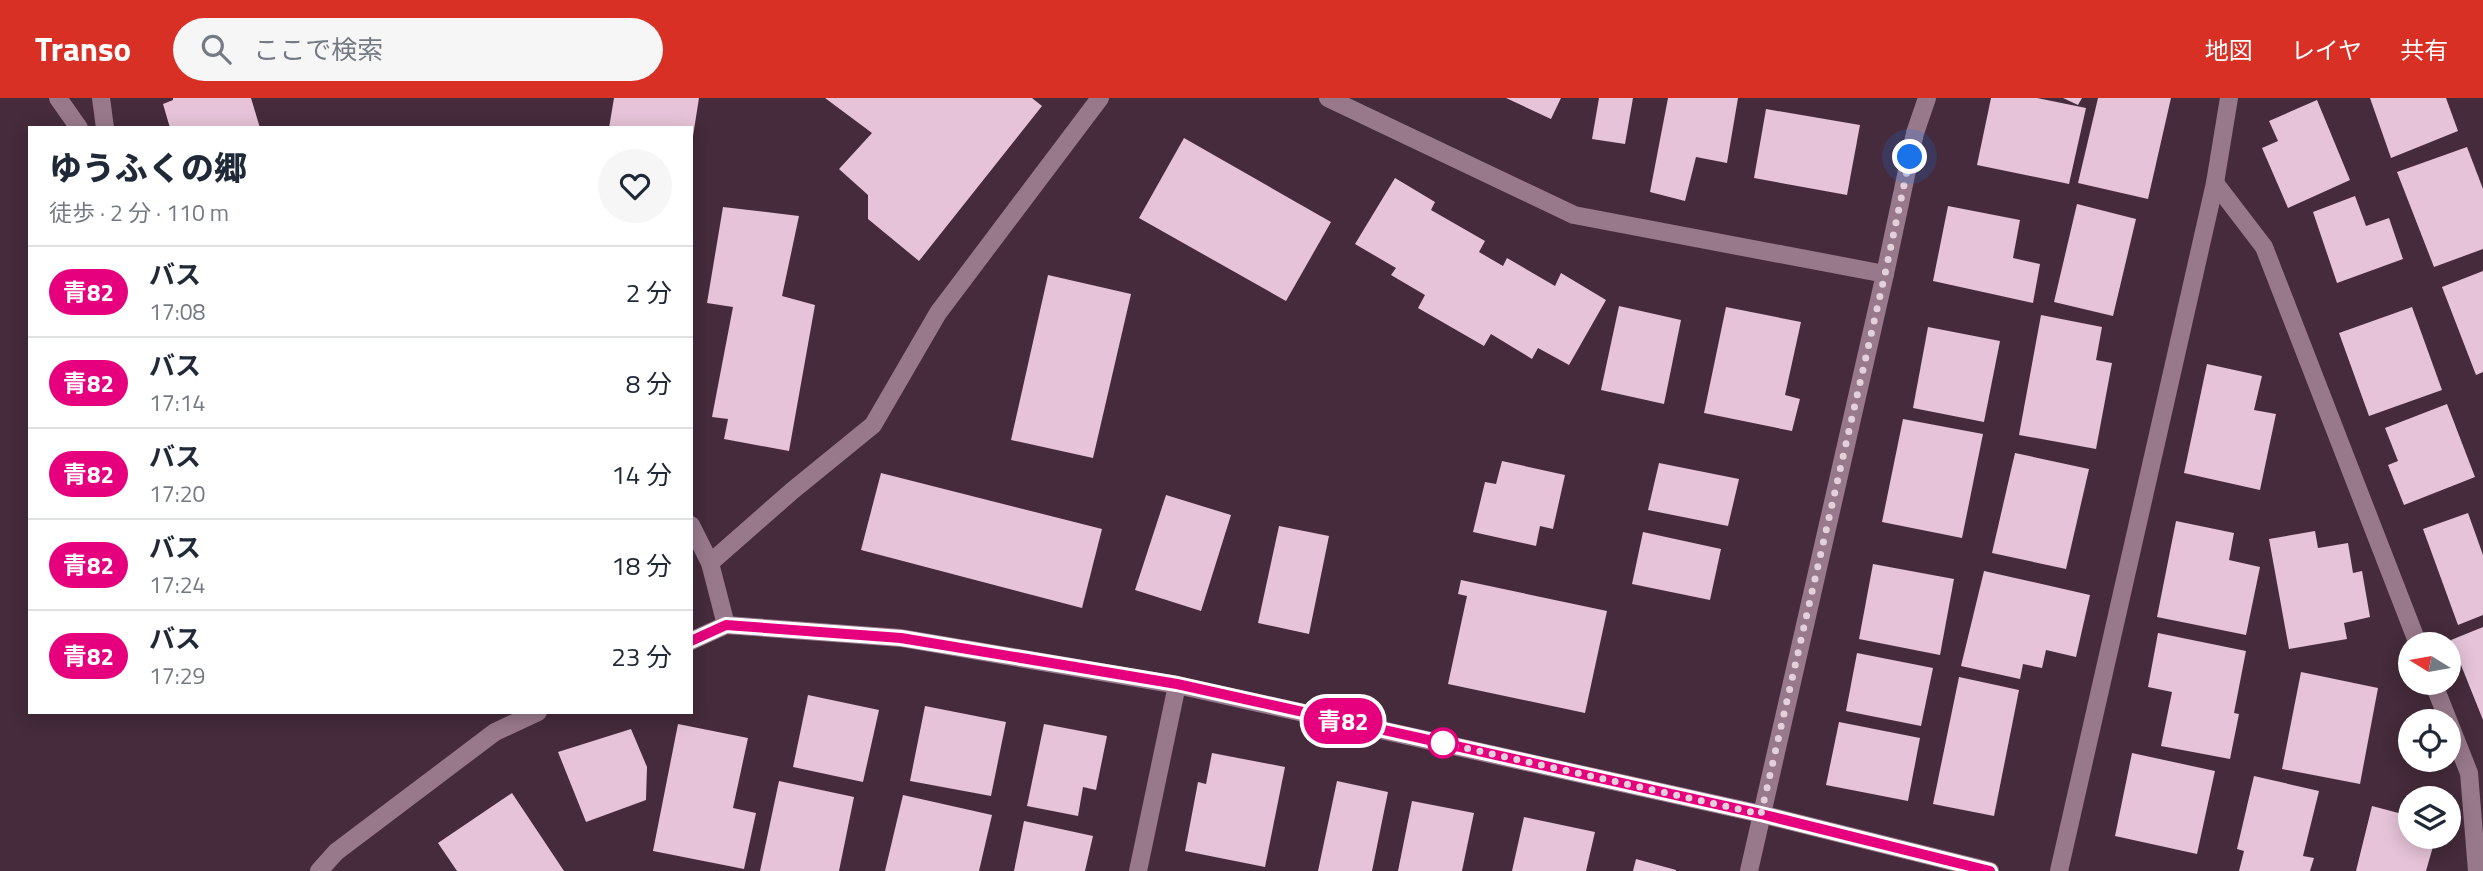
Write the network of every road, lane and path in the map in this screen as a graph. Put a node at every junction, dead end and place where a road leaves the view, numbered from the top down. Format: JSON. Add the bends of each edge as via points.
{"nodes":[{"id":1,"x":58,"y":98,"type":"edge"},
{"id":2,"x":101,"y":98,"type":"edge"},
{"id":3,"x":1100,"y":98,"type":"edge"},
{"id":4,"x":1328,"y":98,"type":"edge"},
{"id":5,"x":1927,"y":98,"type":"edge"},
{"id":6,"x":2229,"y":98,"type":"edge"},
{"id":7,"x":78,"y":126,"type":"edge"},
{"id":8,"x":104,"y":126,"type":"edge"},
{"id":9,"x":2215,"y":183,"type":"junction"},
{"id":10,"x":1885,"y":274,"type":"junction"},
{"id":11,"x":693,"y":528,"type":"edge"},
{"id":12,"x":709,"y":563,"type":"junction"},
{"id":13,"x":726,"y":625,"type":"junction"},
{"id":14,"x":2413,"y":632,"type":"edge"},
{"id":15,"x":693,"y":640,"type":"edge"},
{"id":16,"x":1177,"y":684,"type":"junction"},
{"id":17,"x":2439,"y":695,"type":"edge"},
{"id":18,"x":534,"y":714,"type":"edge"},
{"id":19,"x":2476,"y":770,"type":"edge"},
{"id":20,"x":1761,"y":814,"type":"junction"},
{"id":21,"x":319,"y":871,"type":"edge"},
{"id":22,"x":1138,"y":871,"type":"edge"},
{"id":23,"x":1749,"y":871,"type":"edge"},
{"id":24,"x":1990,"y":871,"type":"edge"},
{"id":25,"x":2059,"y":871,"type":"edge"},
{"id":26,"x":2477,"y":871,"type":"edge"}],
"edges":[{"from":1,"to":7,"type":"street"},
{"from":2,"to":8,"type":"street"},
{"from":3,"to":12,"type":"street","via":[[938,313],[873,425]]},
{"from":4,"to":10,"type":"street","via":[[1574,215]]},
{"from":5,"to":10,"type":"street","via":[[1914,133]]},
{"from":6,"to":9,"type":"street"},
{"from":9,"to":14,"type":"street","via":[[2264,247]]},
{"from":9,"to":25,"type":"street"},
{"from":10,"to":20,"type":"street"},
{"from":11,"to":12,"type":"street"},
{"from":12,"to":13,"type":"street"},
{"from":13,"to":15,"type":"street"},
{"from":13,"to":16,"type":"street","via":[[901,638]]},
{"from":16,"to":20,"type":"street"},
{"from":16,"to":22,"type":"street"},
{"from":17,"to":19,"type":"street"},
{"from":18,"to":21,"type":"street","via":[[495,732],[336,852]]},
{"from":19,"to":26,"type":"street"},
{"from":20,"to":23,"type":"street"},
{"from":20,"to":24,"type":"street"}]}
